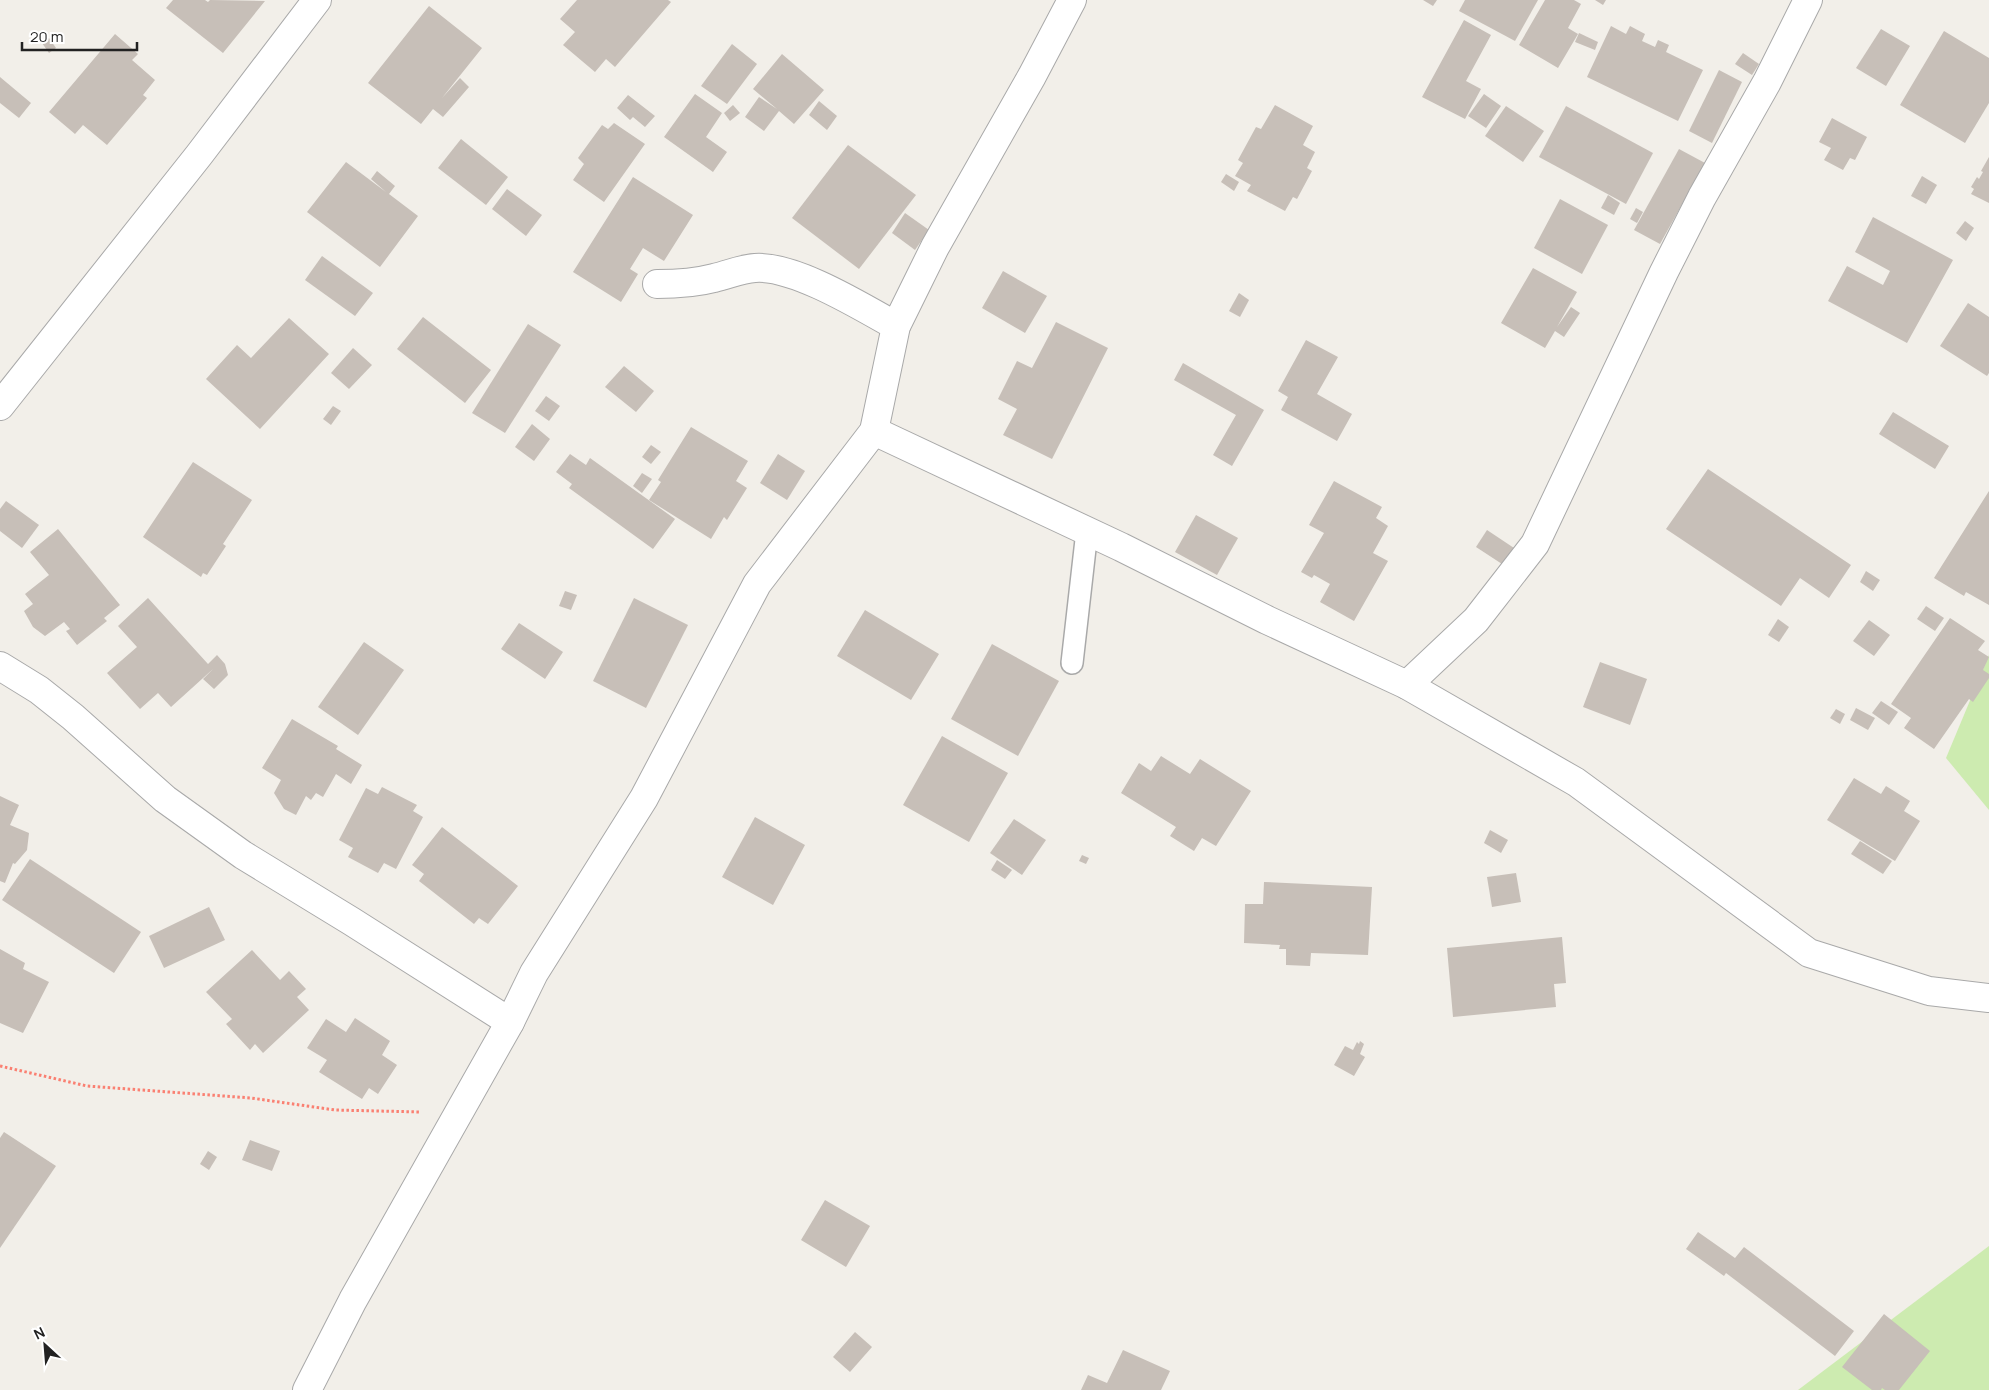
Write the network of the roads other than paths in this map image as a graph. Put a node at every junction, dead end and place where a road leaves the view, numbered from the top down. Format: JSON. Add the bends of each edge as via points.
{"nodes":[{"id":1,"x":317,"y":0,"type":"edge"},
{"id":2,"x":1072,"y":0,"type":"edge"},
{"id":3,"x":1808,"y":0,"type":"edge"},
{"id":4,"x":657,"y":284,"type":"dead end"},
{"id":5,"x":896,"y":326,"type":"junction"},
{"id":6,"x":0,"y":406,"type":"edge"},
{"id":7,"x":874,"y":431,"type":"junction"},
{"id":8,"x":1088,"y":531,"type":"junction"},
{"id":9,"x":1072,"y":663,"type":"dead end"},
{"id":10,"x":0,"y":666,"type":"edge"},
{"id":11,"x":1407,"y":685,"type":"junction"},
{"id":12,"x":1989,"y":998,"type":"edge"},
{"id":13,"x":510,"y":1022,"type":"junction"},
{"id":14,"x":307,"y":1390,"type":"edge"}],
"edges":[{"from":1,"to":6,"type":"street"},
{"from":2,"to":5,"type":"street","via":[[935,248]]},
{"from":3,"to":11,"type":"street","via":[[1664,272],[1535,544],[1476,620]]},
{"from":4,"to":5,"type":"street","via":[[683,285],[758,268],[791,274],[834,292]]},
{"from":5,"to":7,"type":"street"},
{"from":7,"to":8,"type":"street"},
{"from":7,"to":13,"type":"street","via":[[757,584],[644,798],[534,973]]},
{"from":8,"to":9,"type":"lane"},
{"from":8,"to":11,"type":"street"},
{"from":10,"to":13,"type":"street","via":[[39,690],[165,799],[243,856]]},
{"from":11,"to":12,"type":"street","via":[[1576,782],[1809,953],[1929,991]]},
{"from":13,"to":14,"type":"street","via":[[353,1300]]}]}
